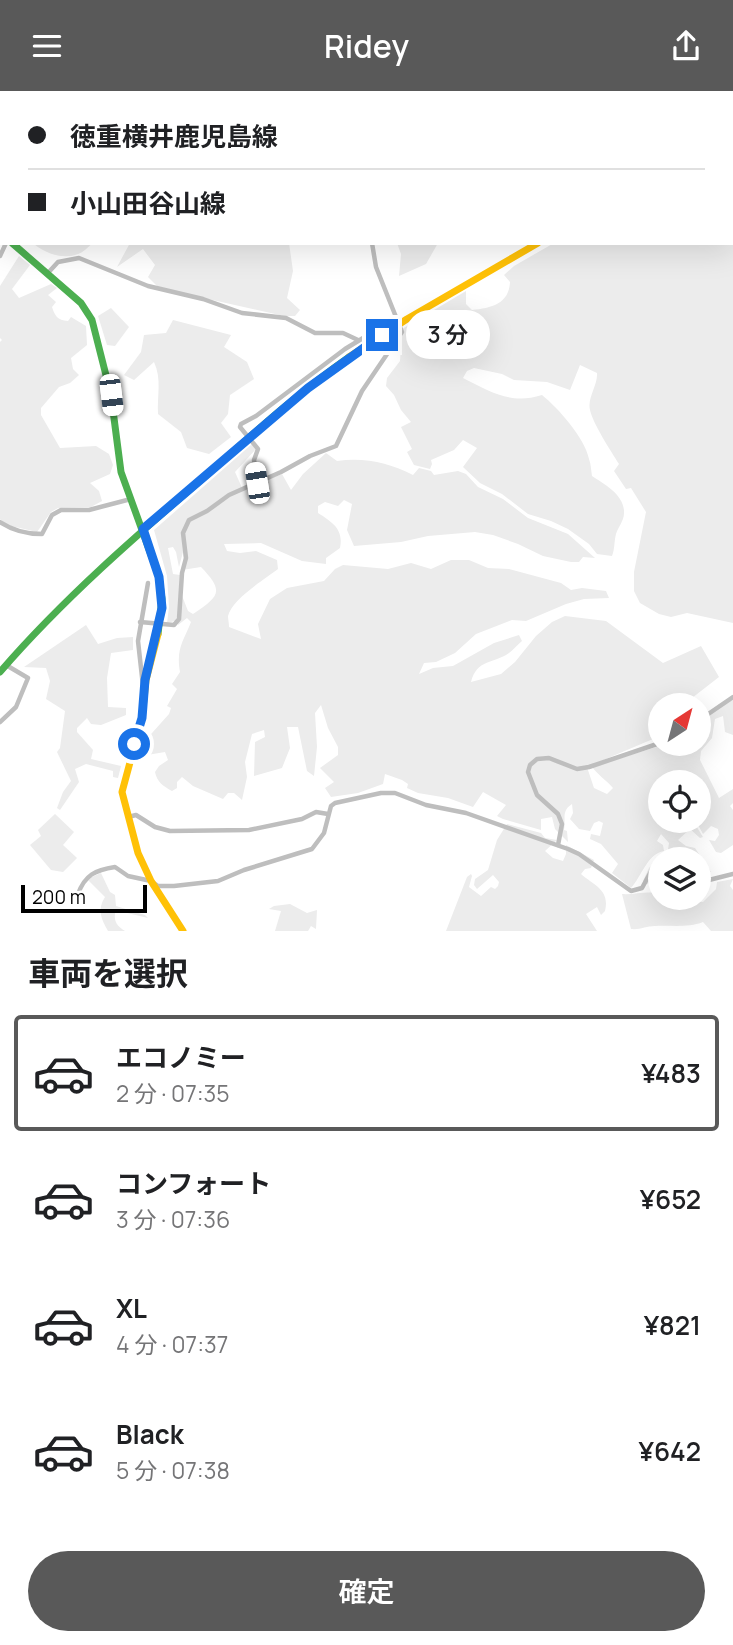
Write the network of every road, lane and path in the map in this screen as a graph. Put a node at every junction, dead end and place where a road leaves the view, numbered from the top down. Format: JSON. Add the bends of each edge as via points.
{"nodes":[{"id":1,"x":14,"y":245,"type":"edge"},
{"id":2,"x":372,"y":245,"type":"edge"},
{"id":3,"x":534,"y":245,"type":"edge"},
{"id":4,"x":47,"y":274,"type":"junction"},
{"id":5,"x":398,"y":321,"type":"junction"},
{"id":6,"x":358,"y":340,"type":"junction"},
{"id":7,"x":257,"y":483,"type":"junction"},
{"id":8,"x":131,"y":499,"type":"junction"},
{"id":9,"x":0,"y":522,"type":"edge"},
{"id":10,"x":143,"y":529,"type":"junction"},
{"id":11,"x":148,"y":583,"type":"dead end"},
{"id":12,"x":140,"y":622,"type":"junction"},
{"id":13,"x":160,"y":625,"type":"junction"},
{"id":14,"x":6,"y":665,"type":"junction"},
{"id":15,"x":0,"y":672,"type":"edge"},
{"id":16,"x":144,"y":691,"type":"junction"},
{"id":17,"x":733,"y":697,"type":"edge"},
{"id":18,"x":711,"y":712,"type":"edge"},
{"id":19,"x":0,"y":722,"type":"edge"},
{"id":20,"x":648,"y":747,"type":"edge"},
{"id":21,"x":328,"y":814,"type":"junction"},
{"id":22,"x":127,"y":818,"type":"junction"},
{"id":23,"x":558,"y":845,"type":"junction"},
{"id":24,"x":733,"y":874,"type":"edge"},
{"id":25,"x":648,"y":877,"type":"edge"},
{"id":26,"x":711,"y":880,"type":"edge"},
{"id":27,"x":151,"y":881,"type":"junction"},
{"id":28,"x":78,"y":894,"type":"dead end"},
{"id":29,"x":183,"y":931,"type":"edge"}],
"edges":[{"from":1,"to":4,"type":"main road"},
{"from":2,"to":5,"type":"street","via":[[376,267]]},
{"from":3,"to":5,"type":"main road"},
{"from":4,"to":6,"type":"street","via":[[58,262],[79,258],[148,286],[242,313],[286,317],[315,333],[343,333]]},
{"from":4,"to":8,"type":"main road","via":[[81,303],[92,320],[111,395],[121,472]]},
{"from":5,"to":6,"type":"street"},
{"from":5,"to":7,"type":"street","via":[[402,332],[362,391],[336,446]]},
{"from":5,"to":10,"type":"main road","via":[[308,388]]},
{"from":6,"to":7,"type":"street","via":[[241,424],[258,449],[254,460]]},
{"from":7,"to":13,"type":"street","via":[[229,495],[188,523],[183,533],[187,558],[179,619],[174,625]]},
{"from":8,"to":9,"type":"street","via":[[89,510],[61,510],[52,515],[42,534]]},
{"from":8,"to":10,"type":"main road"},
{"from":10,"to":13,"type":"main road","via":[[159,577]]},
{"from":10,"to":14,"type":"main road","via":[[65,599]]},
{"from":11,"to":12,"type":"street"},
{"from":12,"to":13,"type":"street"},
{"from":12,"to":16,"type":"street"},
{"from":13,"to":16,"type":"main road"},
{"from":14,"to":15,"type":"main road"},
{"from":14,"to":19,"type":"street","via":[[28,678],[16,707]]},
{"from":16,"to":22,"type":"main road","via":[[142,718],[122,786]]},
{"from":17,"to":18,"type":"street"},
{"from":20,"to":23,"type":"street","via":[[577,769],[549,758],[530,765],[528,772],[537,795],[562,824]]},
{"from":21,"to":22,"type":"street","via":[[316,812],[248,830],[170,831],[136,815]]},
{"from":21,"to":23,"type":"street","via":[[335,803],[390,792]]},
{"from":21,"to":27,"type":"street","via":[[324,833],[308,851],[209,884],[158,886]]},
{"from":22,"to":27,"type":"main road"},
{"from":23,"to":25,"type":"street","via":[[579,854],[631,891],[642,888]]},
{"from":24,"to":26,"type":"street"},
{"from":27,"to":28,"type":"street","via":[[128,876],[115,867],[83,879]]},
{"from":27,"to":29,"type":"main road"}]}
